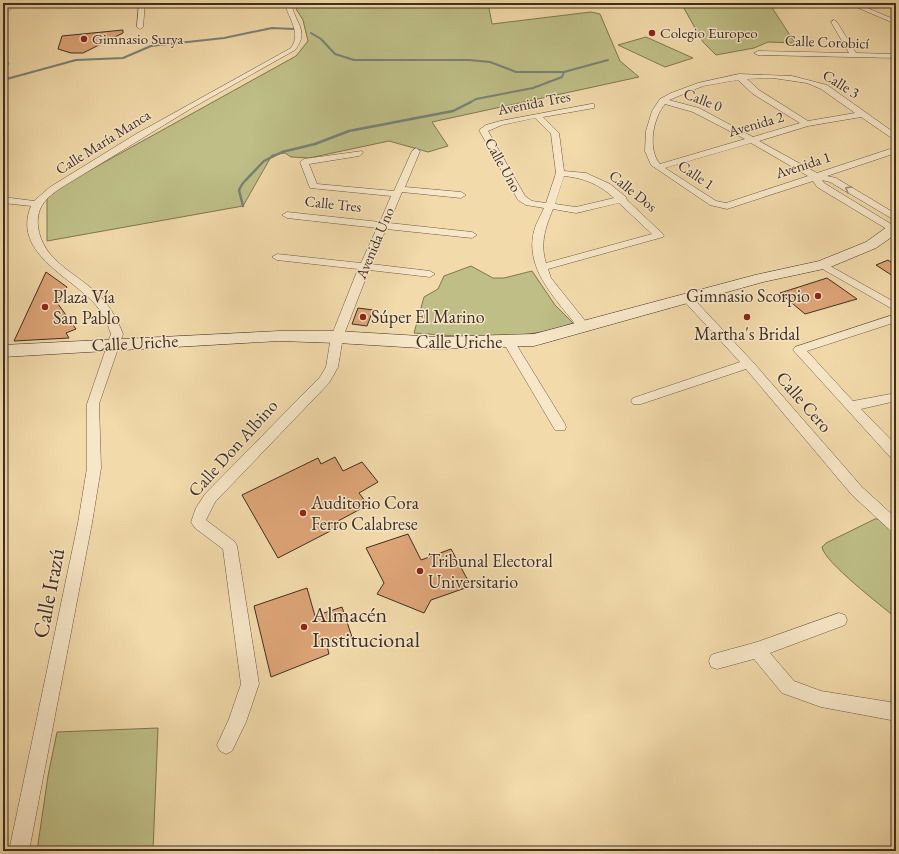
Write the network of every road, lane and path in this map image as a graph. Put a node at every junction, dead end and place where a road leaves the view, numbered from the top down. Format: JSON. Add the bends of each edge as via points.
{"nodes":[{"id":1,"x":15,"y":3,"type":"edge"},
{"id":2,"x":142,"y":3,"type":"edge"},
{"id":3,"x":288,"y":3,"type":"edge"},
{"id":4,"x":866,"y":3,"type":"edge"},
{"id":5,"x":3,"y":13,"type":"edge"},
{"id":6,"x":834,"y":22,"type":"dead end"},
{"id":7,"x":896,"y":22,"type":"edge"},
{"id":8,"x":140,"y":27,"type":"dead end"},
{"id":9,"x":758,"y":53,"type":"dead end"},
{"id":10,"x":854,"y":55,"type":"junction"},
{"id":11,"x":895,"y":58,"type":"edge"},
{"id":12,"x":739,"y":76,"type":"junction"},
{"id":13,"x":663,"y":101,"type":"junction"},
{"id":14,"x":591,"y":106,"type":"dead end"},
{"id":15,"x":862,"y":114,"type":"junction"},
{"id":16,"x":537,"y":116,"type":"junction"},
{"id":17,"x":807,"y":124,"type":"junction"},
{"id":18,"x":484,"y":128,"type":"joint"},
{"id":19,"x":896,"y":138,"type":"edge"},
{"id":20,"x":753,"y":139,"type":"junction"},
{"id":21,"x":896,"y":150,"type":"edge"},
{"id":22,"x":416,"y":151,"type":"dead end"},
{"id":23,"x":359,"y":153,"type":"dead end"},
{"id":24,"x":658,"y":167,"type":"junction"},
{"id":25,"x":560,"y":174,"type":"junction"},
{"id":26,"x":815,"y":176,"type":"junction"},
{"id":27,"x":398,"y":191,"type":"junction"},
{"id":28,"x":461,"y":195,"type":"dead end"},
{"id":29,"x":622,"y":199,"type":"junction"},
{"id":30,"x":3,"y":200,"type":"edge"},
{"id":31,"x":36,"y":204,"type":"junction"},
{"id":32,"x":719,"y":205,"type":"joint"},
{"id":33,"x":549,"y":206,"type":"junction"},
{"id":34,"x":287,"y":215,"type":"dead end"},
{"id":35,"x":382,"y":225,"type":"junction"},
{"id":36,"x":895,"y":225,"type":"edge"},
{"id":37,"x":472,"y":235,"type":"dead end"},
{"id":38,"x":277,"y":257,"type":"dead end"},
{"id":39,"x":823,"y":265,"type":"junction"},
{"id":40,"x":365,"y":266,"type":"junction"},
{"id":41,"x":542,"y":268,"type":"junction"},
{"id":42,"x":430,"y":274,"type":"dead end"},
{"id":43,"x":687,"y":298,"type":"junction"},
{"id":44,"x":896,"y":308,"type":"edge"},
{"id":45,"x":896,"y":318,"type":"edge"},
{"id":46,"x":584,"y":327,"type":"junction"},
{"id":47,"x":337,"y":337,"type":"junction"},
{"id":48,"x":509,"y":342,"type":"junction"},
{"id":49,"x":115,"y":344,"type":"junction"},
{"id":50,"x":3,"y":351,"type":"edge"},
{"id":51,"x":748,"y":364,"type":"junction"},
{"id":52,"x":896,"y":397,"type":"edge"},
{"id":53,"x":637,"y":401,"type":"dead end"},
{"id":54,"x":851,"y":406,"type":"junction"},
{"id":55,"x":560,"y":427,"type":"dead end"},
{"id":56,"x":896,"y":454,"type":"edge"},
{"id":57,"x":896,"y":527,"type":"edge"},
{"id":58,"x":839,"y":620,"type":"dead end"},
{"id":59,"x":757,"y":650,"type":"junction"},
{"id":60,"x":717,"y":661,"type":"dead end"},
{"id":61,"x":896,"y":712,"type":"edge"},
{"id":62,"x":226,"y":745,"type":"dead end"},
{"id":63,"x":19,"y":851,"type":"edge"}],
"edges":[{"from":1,"to":5,"type":"street"},
{"from":2,"to":8,"type":"street"},
{"from":3,"to":31,"type":"street","name":"Calle María Manca","via":[[288,12],[300,36],[293,49],[134,138],[65,182]]},
{"from":4,"to":7,"type":"street","via":[[858,6]]},
{"from":6,"to":10,"type":"street"},
{"from":9,"to":10,"type":"street","name":"Calle Corobicí"},
{"from":10,"to":11,"type":"street","name":"Calle Corobicí"},
{"from":12,"to":13,"type":"street","name":"Calle 3","via":[[695,86]]},
{"from":12,"to":15,"type":"street","name":"Calle 3","via":[[815,83]]},
{"from":12,"to":17,"type":"street","via":[[756,92]]},
{"from":13,"to":20,"type":"street","name":"Calle 0","via":[[696,110]]},
{"from":13,"to":24,"type":"street","via":[[652,123],[648,152]]},
{"from":14,"to":16,"type":"street","name":"Avenida Tres"},
{"from":15,"to":17,"type":"street","name":"Avenida 2"},
{"from":15,"to":19,"type":"street","name":"Calle 3"},
{"from":16,"to":18,"type":"street","name":"Avenida Tres"},
{"from":16,"to":25,"type":"street","via":[[555,133]]},
{"from":17,"to":20,"type":"street","name":"Avenida 2"},
{"from":18,"to":33,"type":"street","name":"Calle Uno","via":[[521,198],[528,203]]},
{"from":20,"to":24,"type":"street","name":"Avenida 2"},
{"from":20,"to":26,"type":"street","name":"Calle 0"},
{"from":21,"to":26,"type":"street","name":"Avenida 1"},
{"from":22,"to":27,"type":"street","name":"Avenida Uno"},
{"from":23,"to":27,"type":"street","via":[[304,162],[313,186]]},
{"from":24,"to":32,"type":"street","name":"Calle 1"},
{"from":25,"to":29,"type":"street","name":"Calle Dos","via":[[576,174],[600,182]]},
{"from":25,"to":33,"type":"street"},
{"from":26,"to":32,"type":"street","name":"Avenida 1","via":[[727,206]]},
{"from":26,"to":36,"type":"street","name":"Calle 0","via":[[820,185]]},
{"from":27,"to":28,"type":"street"},
{"from":27,"to":35,"type":"street","name":"Avenida Uno"},
{"from":29,"to":33,"type":"street","name":"Calle Uno","via":[[582,210]]},
{"from":29,"to":41,"type":"street","name":"Calle Dos","via":[[659,235]]},
{"from":30,"to":31,"type":"street"},
{"from":31,"to":49,"type":"street","via":[[33,228],[37,241],[49,259],[95,297],[106,310],[117,334]]},
{"from":33,"to":41,"type":"street","via":[[541,222],[537,240]]},
{"from":34,"to":35,"type":"street","name":"Calle Tres"},
{"from":35,"to":37,"type":"street","name":"Calle Tres"},
{"from":35,"to":40,"type":"street","name":"Avenida Uno"},
{"from":36,"to":39,"type":"main road","name":"Calle Uriche","via":[[871,245]]},
{"from":38,"to":40,"type":"street"},
{"from":39,"to":43,"type":"main road","name":"Calle Uriche"},
{"from":39,"to":44,"type":"street"},
{"from":40,"to":42,"type":"street"},
{"from":40,"to":47,"type":"street","name":"Avenida Uno"},
{"from":41,"to":46,"type":"street","via":[[552,288]]},
{"from":43,"to":46,"type":"main road","name":"Calle Uriche"},
{"from":43,"to":51,"type":"street","name":"Calle Cero"},
{"from":45,"to":54,"type":"street","via":[[801,349],[800,353]]},
{"from":46,"to":48,"type":"main road","name":"Calle Uriche","via":[[534,340]]},
{"from":47,"to":48,"type":"main road","name":"Calle Uriche","via":[[409,342]]},
{"from":47,"to":49,"type":"main road","name":"Calle Uriche","via":[[279,336]]},
{"from":47,"to":62,"type":"street","name":"Calle Don Albino","via":[[332,368],[325,380],[210,498],[198,517],[200,524],[230,546],[250,684]]},
{"from":48,"to":55,"type":"street"},
{"from":49,"to":50,"type":"main road","name":"Calle Uriche"},
{"from":49,"to":63,"type":"street","name":"Calle Irazú","via":[[93,404],[94,468],[85,523]]},
{"from":51,"to":53,"type":"street"},
{"from":51,"to":57,"type":"street","name":"Calle Cero","via":[[857,491]]},
{"from":52,"to":54,"type":"street"},
{"from":54,"to":56,"type":"street"},
{"from":58,"to":59,"type":"street"},
{"from":59,"to":60,"type":"street"},
{"from":59,"to":61,"type":"street","via":[[788,687],[821,699]]}]}
